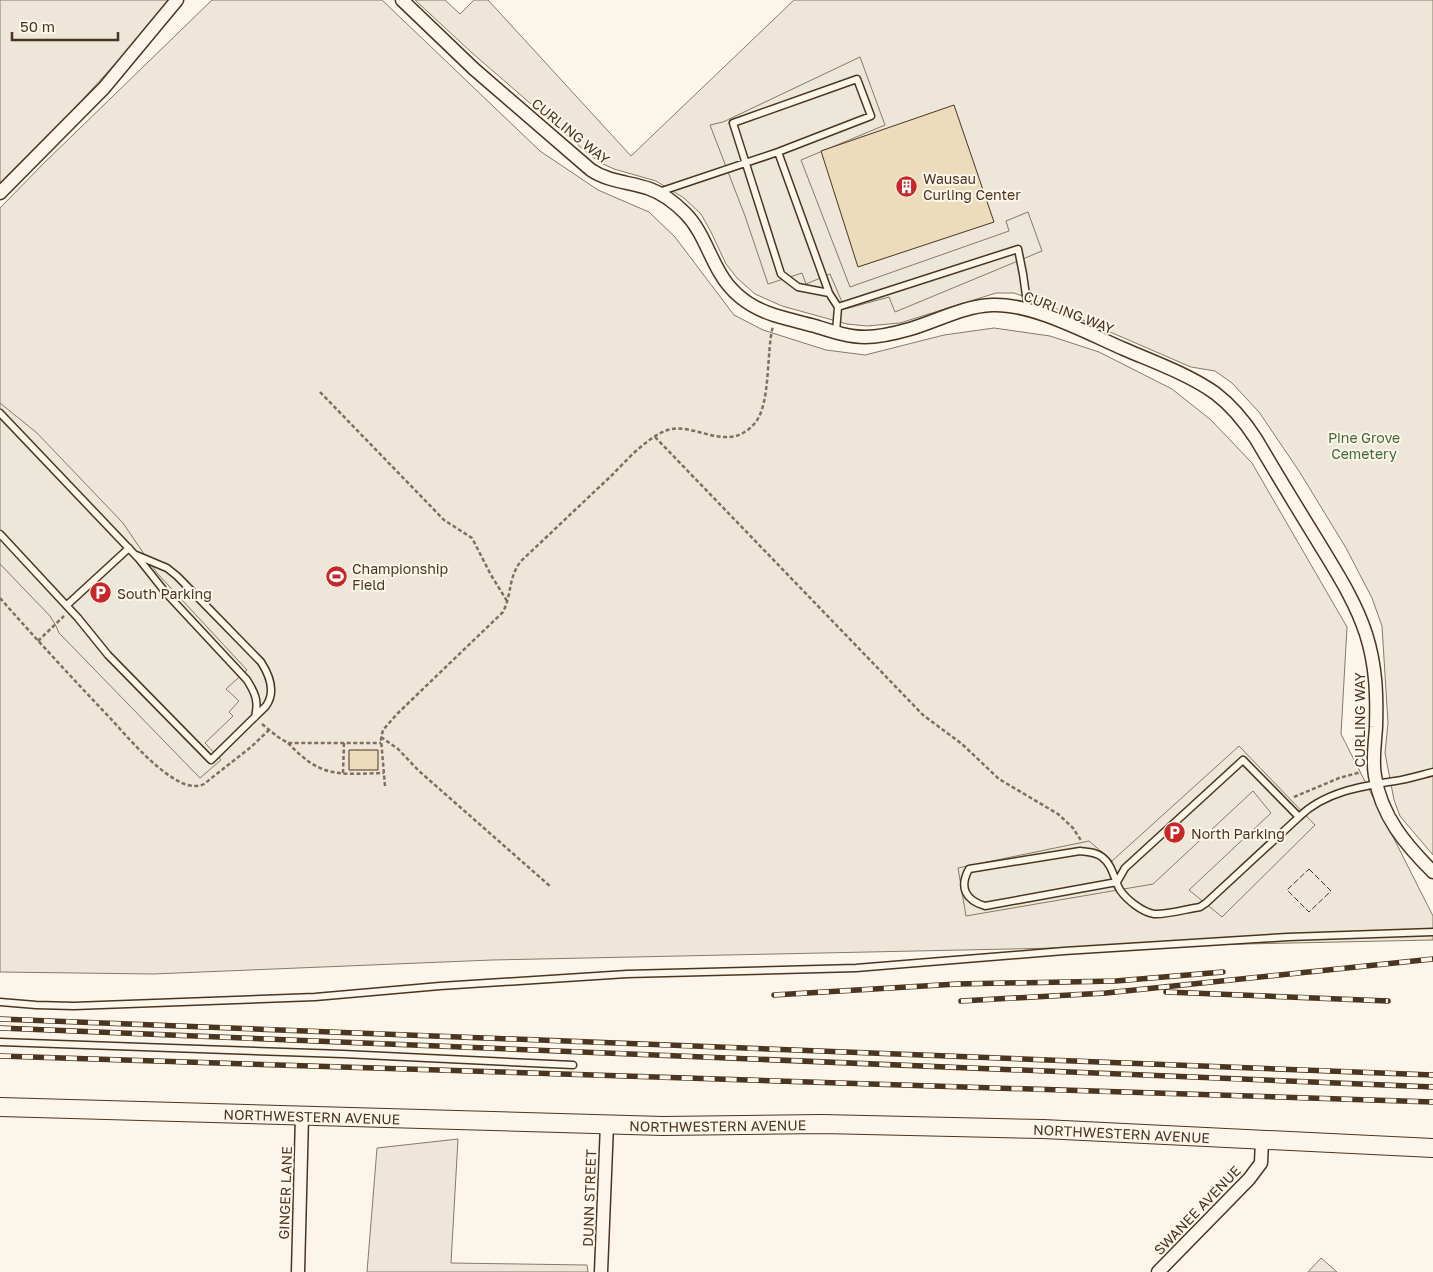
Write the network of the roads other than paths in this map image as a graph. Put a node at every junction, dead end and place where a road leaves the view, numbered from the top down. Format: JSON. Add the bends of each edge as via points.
{"nodes":[{"id":1,"x":177,"y":0,"type":"edge"},
{"id":2,"x":402,"y":0,"type":"edge"},
{"id":3,"x":778,"y":152,"type":"junction"},
{"id":4,"x":746,"y":164,"type":"junction"},
{"id":5,"x":658,"y":192,"type":"junction"},
{"id":6,"x":0,"y":193,"type":"edge"},
{"id":7,"x":829,"y":293,"type":"junction"},
{"id":8,"x":838,"y":307,"type":"junction"},
{"id":9,"x":1028,"y":310,"type":"junction"},
{"id":10,"x":836,"y":332,"type":"junction"},
{"id":11,"x":0,"y":413,"type":"edge"},
{"id":12,"x":0,"y":534,"type":"edge"},
{"id":13,"x":129,"y":548,"type":"junction"},
{"id":14,"x":136,"y":555,"type":"junction"},
{"id":15,"x":69,"y":607,"type":"junction"},
{"id":16,"x":255,"y":718,"type":"junction"},
{"id":17,"x":1433,"y":772,"type":"edge"},
{"id":18,"x":1376,"y":783,"type":"junction"},
{"id":19,"x":1299,"y":817,"type":"junction"},
{"id":20,"x":1433,"y":872,"type":"edge"},
{"id":21,"x":1117,"y":882,"type":"junction"},
{"id":22,"x":1433,"y":932,"type":"edge"},
{"id":23,"x":0,"y":1002,"type":"edge"},
{"id":24,"x":0,"y":1042,"type":"edge"},
{"id":25,"x":573,"y":1065,"type":"dead end"},
{"id":26,"x":0,"y":1107,"type":"edge"},
{"id":27,"x":302,"y":1116,"type":"junction"},
{"id":28,"x":607,"y":1124,"type":"junction"},
{"id":29,"x":1262,"y":1140,"type":"junction"},
{"id":30,"x":1433,"y":1148,"type":"edge"},
{"id":31,"x":298,"y":1272,"type":"edge"},
{"id":32,"x":601,"y":1272,"type":"edge"},
{"id":33,"x":1158,"y":1272,"type":"edge"}],
"edges":[{"from":1,"to":6,"type":"street","via":[[104,88]]},
{"from":2,"to":5,"type":"street","name":"CURLING WAY","via":[[474,69],[591,170],[613,180]]},
{"from":3,"to":4,"type":"lane"},
{"from":3,"to":4,"type":"lane","via":[[871,116],[857,79],[733,123]]},
{"from":3,"to":7,"type":"lane"},
{"from":4,"to":5,"type":"lane"},
{"from":4,"to":7,"type":"lane","via":[[781,274],[798,287]]},
{"from":5,"to":10,"type":"street","name":"CURLING WAY","via":[[695,225],[720,274],[751,305],[776,316]]},
{"from":7,"to":8,"type":"lane"},
{"from":8,"to":9,"type":"lane","via":[[1018,248]]},
{"from":8,"to":10,"type":"lane"},
{"from":9,"to":10,"type":"street","name":"CURLING WAY","via":[[986,306],[884,335],[864,337]]},
{"from":9,"to":18,"type":"street","name":"CURLING WAY","via":[[1186,377],[1216,394],[1246,425],[1337,573],[1362,622],[1376,683]]},
{"from":11,"to":13,"type":"lane"},
{"from":12,"to":15,"type":"lane"},
{"from":13,"to":14,"type":"lane"},
{"from":13,"to":15,"type":"lane"},
{"from":14,"to":16,"type":"lane","via":[[166,593],[247,680],[257,702]]},
{"from":14,"to":16,"type":"lane","via":[[167,568],[177,576],[261,662],[269,678],[271,693]]},
{"from":15,"to":16,"type":"lane","via":[[108,655],[211,760]]},
{"from":17,"to":18,"type":"lane"},
{"from":18,"to":19,"type":"lane","via":[[1330,796]]},
{"from":18,"to":20,"type":"street","name":"CURLING WAY","via":[[1404,842]]},
{"from":19,"to":21,"type":"lane","via":[[1200,907],[1155,914],[1140,910],[1120,890]]},
{"from":19,"to":21,"type":"lane","via":[[1243,760],[1125,868]]},
{"from":21,"to":21,"type":"lane","via":[[1102,857],[1080,850],[970,868],[963,887],[968,897],[985,906]]},
{"from":22,"to":23,"type":"lane","via":[[1288,937],[856,968],[618,975],[316,997],[74,1006]]},
{"from":24,"to":25,"type":"lane"},
{"from":26,"to":27,"type":"street","name":"NORTHWESTERN AVENUE"},
{"from":27,"to":28,"type":"street","name":"NORTHWESTERN AVENUE"},
{"from":27,"to":31,"type":"street","name":"GINGER LANE"},
{"from":28,"to":29,"type":"street","name":"NORTHWESTERN AVENUE","via":[[1024,1128]]},
{"from":28,"to":32,"type":"street","name":"DUNN STREET"},
{"from":29,"to":30,"type":"street","name":"NORTHWESTERN AVENUE"},
{"from":29,"to":33,"type":"street","name":"SWANEE AVENUE","via":[[1261,1163],[1249,1179]]}]}
